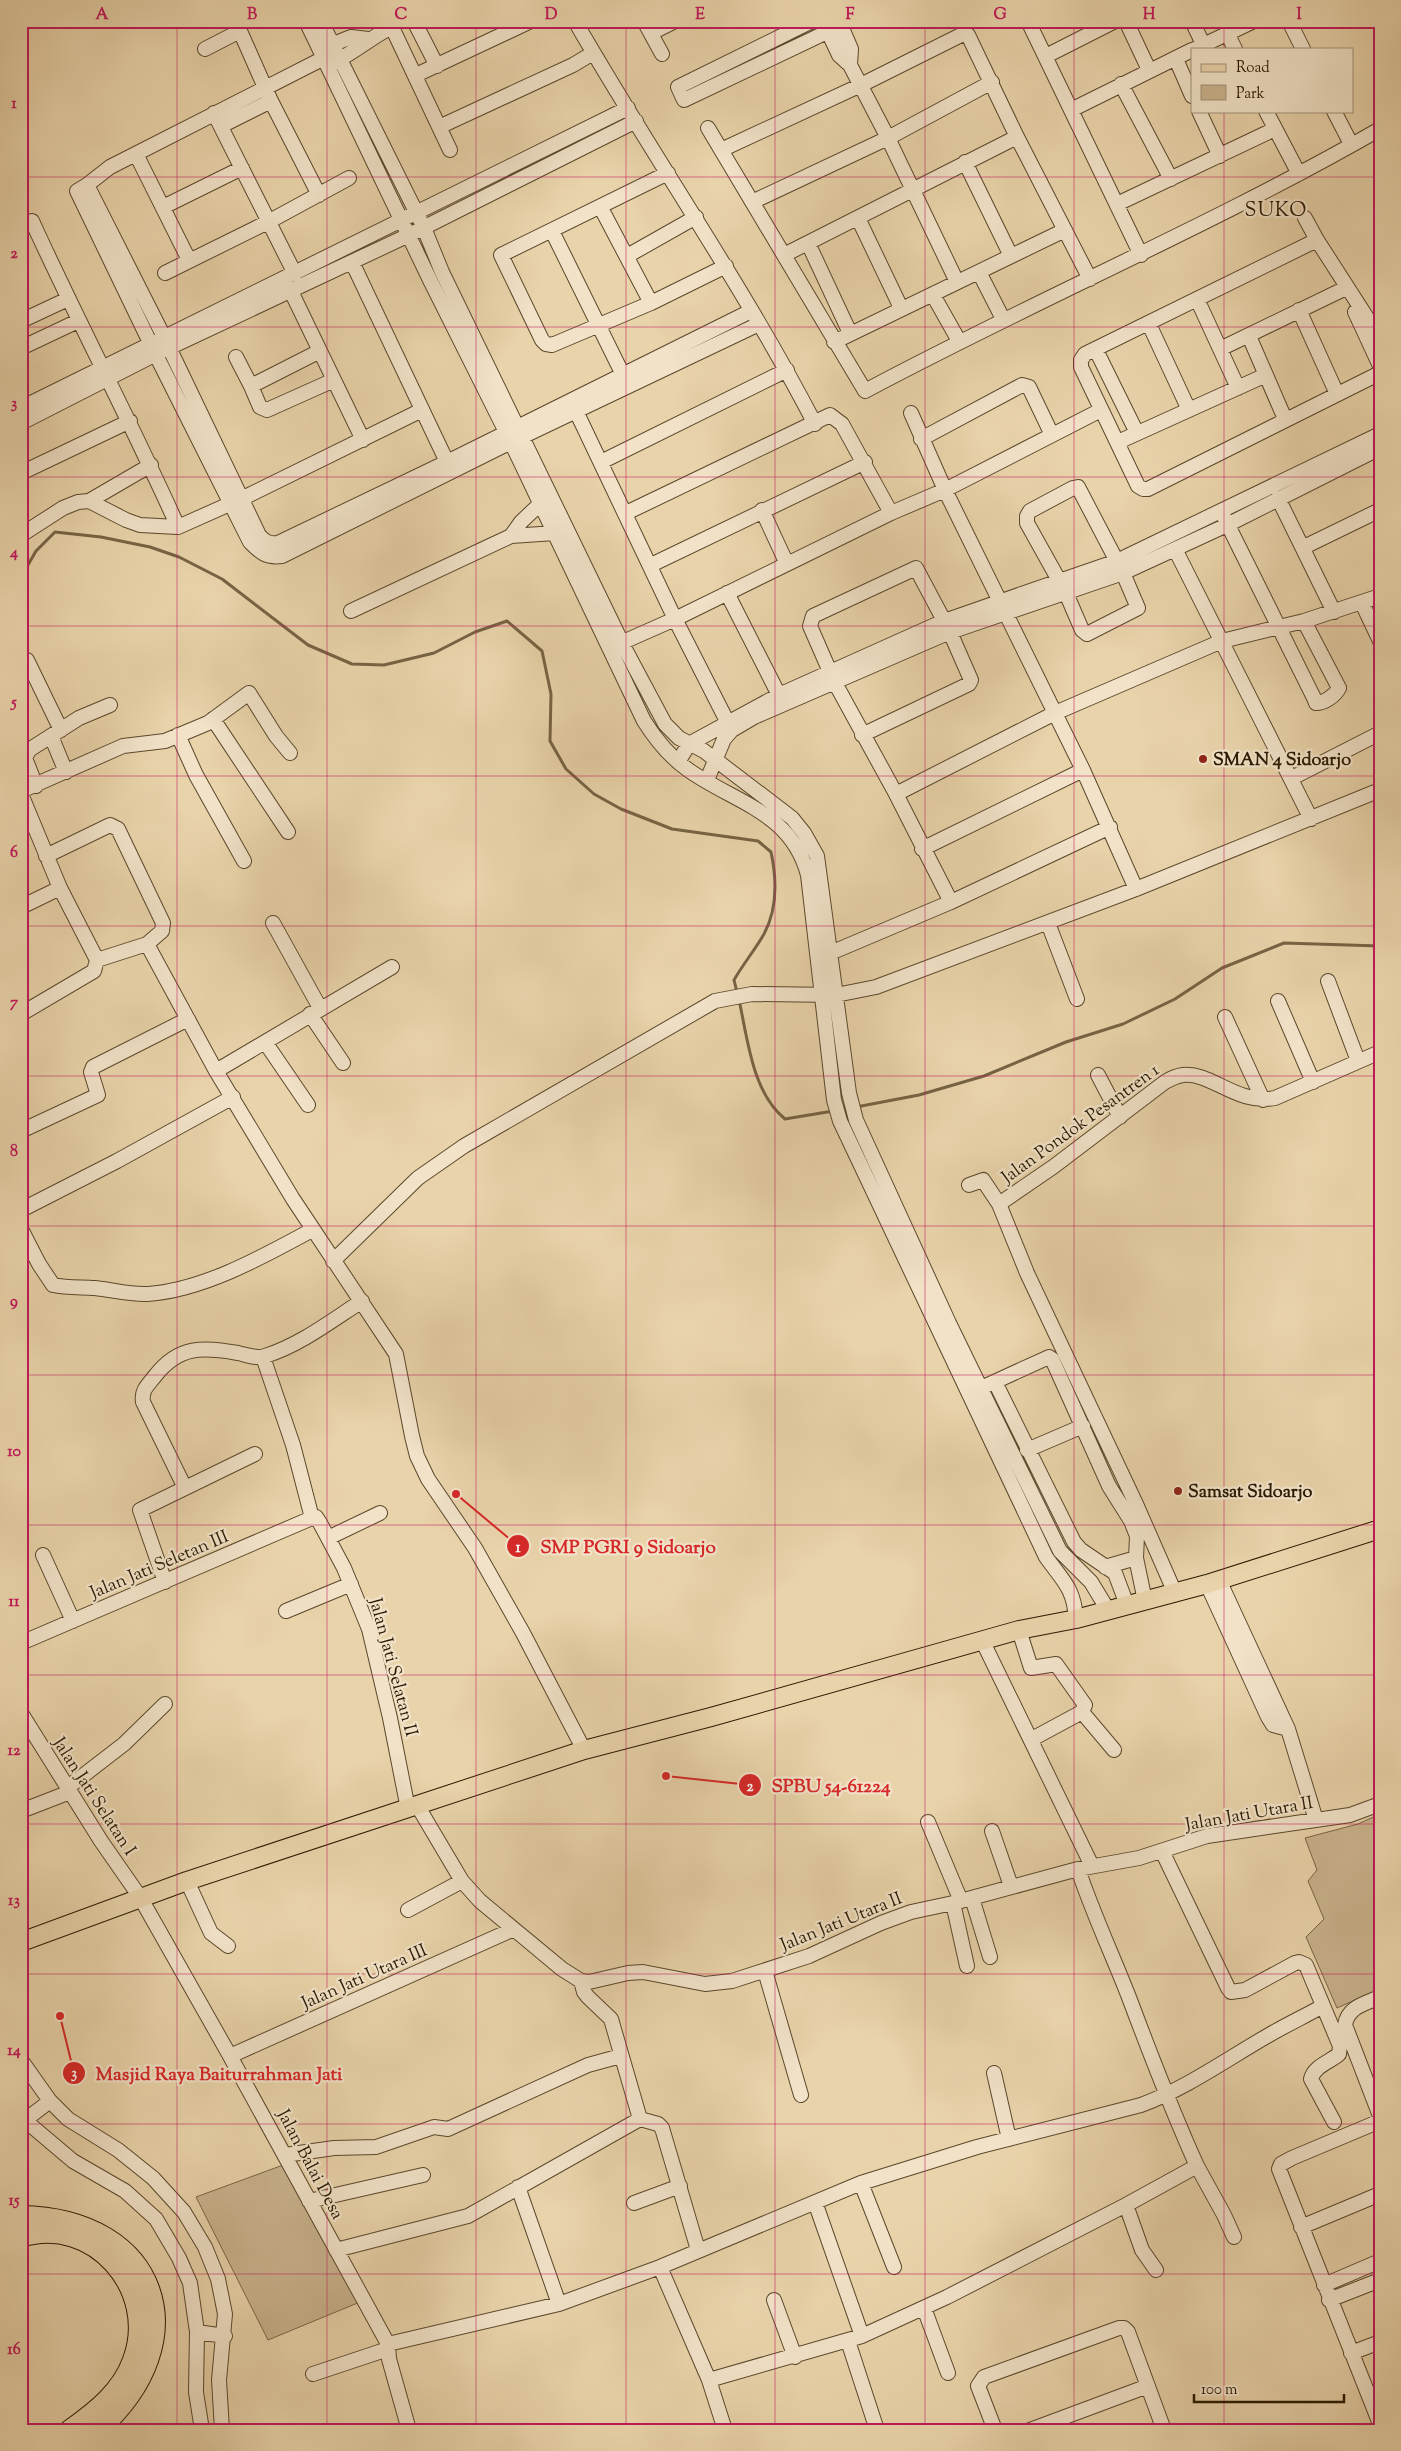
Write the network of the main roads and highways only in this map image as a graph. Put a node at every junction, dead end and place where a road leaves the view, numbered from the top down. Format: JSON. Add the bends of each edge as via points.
{"nodes":[{"id":1,"x":1380,"y":1529,"type":"edge"},
{"id":2,"x":120,"y":1905,"type":"junction"},
{"id":3,"x":21,"y":1936,"type":"edge"},
{"id":4,"x":21,"y":1942,"type":"edge"},
{"id":5,"x":21,"y":2216,"type":"edge"},
{"id":6,"x":21,"y":2237,"type":"edge"},
{"id":7,"x":70,"y":2430,"type":"edge"},
{"id":8,"x":98,"y":2430,"type":"edge"}],
"edges":[{"from":1,"to":2,"type":"main road","via":[[1175,1593],[1019,1630],[584,1750]]},
{"from":2,"to":3,"type":"main road","via":[[110,1903]]},
{"from":2,"to":4,"type":"main road"},
{"from":5,"to":8,"type":"highway","via":[[64,2220],[104,2236],[131,2259],[147,2286],[155,2321],[150,2358],[129,2397]]},
{"from":6,"to":7,"type":"highway","via":[[55,2234],[77,2239],[96,2249],[123,2273],[137,2304],[139,2336],[129,2370],[108,2400]]}]}
